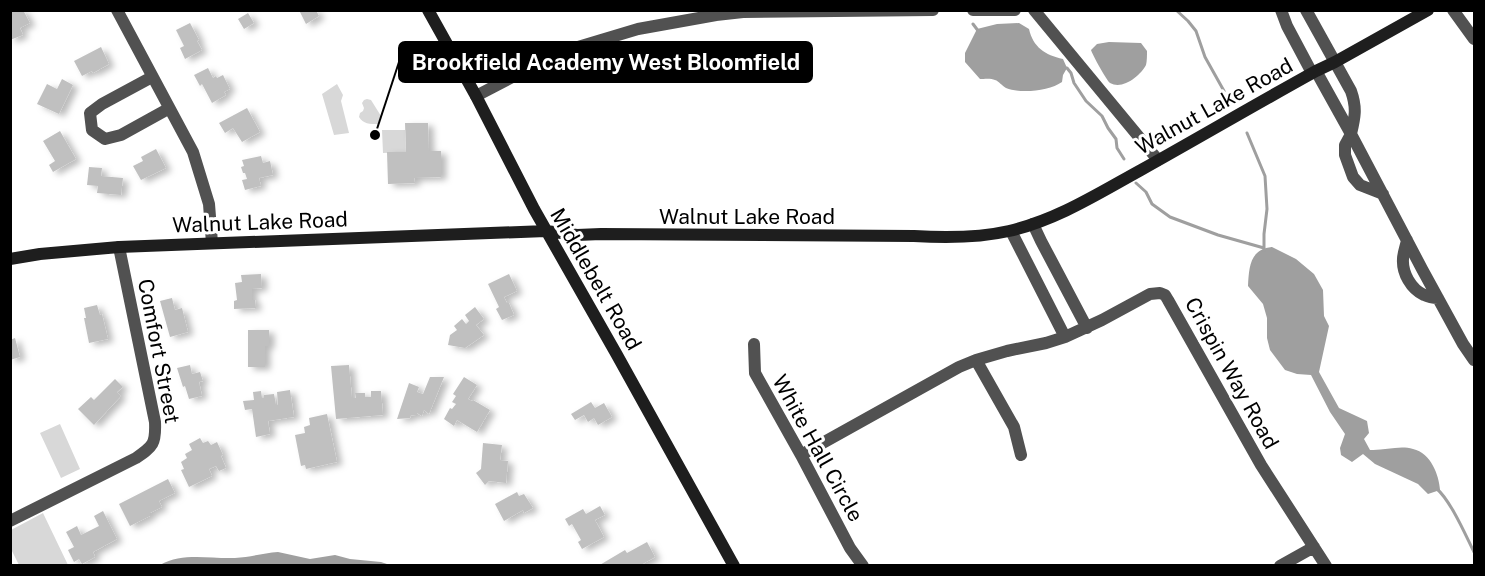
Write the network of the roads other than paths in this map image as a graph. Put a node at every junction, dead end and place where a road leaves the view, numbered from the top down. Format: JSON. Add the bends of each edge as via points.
{"nodes":[{"id":1,"x":117,"y":10,"type":"edge"},
{"id":2,"x":428,"y":10,"type":"edge"},
{"id":3,"x":933,"y":10,"type":"edge"},
{"id":4,"x":973,"y":10,"type":"edge"},
{"id":5,"x":1015,"y":10,"type":"edge"},
{"id":6,"x":1034,"y":10,"type":"edge"},
{"id":7,"x":1281,"y":10,"type":"edge"},
{"id":8,"x":1306,"y":10,"type":"edge"},
{"id":9,"x":1428,"y":10,"type":"edge"},
{"id":10,"x":1453,"y":10,"type":"edge"},
{"id":11,"x":743,"y":11,"type":"edge"},
{"id":12,"x":1474,"y":39,"type":"edge"},
{"id":13,"x":1335,"y":62,"type":"junction"},
{"id":14,"x":1314,"y":72,"type":"junction"},
{"id":15,"x":152,"y":77,"type":"junction"},
{"id":16,"x":476,"y":96,"type":"junction"},
{"id":17,"x":168,"y":109,"type":"junction"},
{"id":18,"x":1351,"y":134,"type":"junction"},
{"id":19,"x":1158,"y":160,"type":"junction"},
{"id":20,"x":1383,"y":194,"type":"junction"},
{"id":21,"x":1033,"y":224,"type":"junction"},
{"id":22,"x":546,"y":231,"type":"junction"},
{"id":23,"x":1011,"y":231,"type":"junction"},
{"id":24,"x":212,"y":243,"type":"junction"},
{"id":25,"x":119,"y":247,"type":"junction"},
{"id":26,"x":10,"y":259,"type":"edge"},
{"id":27,"x":1087,"y":328,"type":"junction"},
{"id":28,"x":1065,"y":337,"type":"junction"},
{"id":29,"x":754,"y":344,"type":"dead end"},
{"id":30,"x":976,"y":360,"type":"junction"},
{"id":31,"x":1474,"y":360,"type":"edge"},
{"id":32,"x":801,"y":455,"type":"junction"},
{"id":33,"x":1021,"y":455,"type":"dead end"},
{"id":34,"x":10,"y":521,"type":"edge"},
{"id":35,"x":1314,"y":547,"type":"junction"},
{"id":36,"x":734,"y":566,"type":"edge"},
{"id":37,"x":863,"y":566,"type":"edge"},
{"id":38,"x":1280,"y":566,"type":"edge"},
{"id":39,"x":1326,"y":566,"type":"edge"}],
"edges":[{"from":1,"to":15,"type":"street"},
{"from":2,"to":16,"type":"street","name":"Middlebelt Road"},
{"from":3,"to":11,"type":"street"},
{"from":4,"to":5,"type":"street"},
{"from":6,"to":19,"type":"street"},
{"from":7,"to":14,"type":"street"},
{"from":8,"to":13,"type":"street"},
{"from":9,"to":13,"type":"street","name":"Walnut Lake Road"},
{"from":10,"to":12,"type":"street"},
{"from":11,"to":16,"type":"street","via":[[638,29],[558,53]]},
{"from":13,"to":14,"type":"street","name":"Walnut Lake Road"},
{"from":13,"to":18,"type":"street","via":[[1356,105]]},
{"from":14,"to":18,"type":"street"},
{"from":14,"to":19,"type":"street","name":"Walnut Lake Road"},
{"from":15,"to":17,"type":"street"},
{"from":15,"to":17,"type":"street","via":[[90,113],[92,130],[105,139],[121,135]]},
{"from":16,"to":22,"type":"street","name":"Middlebelt Road"},
{"from":17,"to":24,"type":"street","via":[[192,152],[209,204]]},
{"from":18,"to":20,"type":"street"},
{"from":18,"to":20,"type":"street","via":[[1345,155],[1353,177],[1360,185]]},
{"from":19,"to":21,"type":"street","name":"Walnut Lake Road"},
{"from":20,"to":31,"type":"street"},
{"from":21,"to":23,"type":"street","name":"Walnut Lake Road"},
{"from":21,"to":27,"type":"street"},
{"from":22,"to":23,"type":"street","name":"Walnut Lake Road","via":[[577,235],[936,238]]},
{"from":22,"to":24,"type":"street","name":"Walnut Lake Road"},
{"from":22,"to":36,"type":"street","name":"Middlebelt Road"},
{"from":23,"to":28,"type":"street"},
{"from":24,"to":25,"type":"street","name":"Walnut Lake Road"},
{"from":25,"to":26,"type":"street","name":"Walnut Lake Road"},
{"from":25,"to":34,"type":"street","name":"Comfort Street","via":[[156,438],[136,458]]},
{"from":27,"to":28,"type":"street","name":"Crispin Way Road"},
{"from":27,"to":35,"type":"street","name":"Crispin Way Road","via":[[1150,294],[1165,295],[1261,465]]},
{"from":28,"to":30,"type":"street","name":"Crispin Way Road"},
{"from":29,"to":32,"type":"street","name":"White Hall Circle","via":[[754,373]]},
{"from":30,"to":32,"type":"street","name":"Crispin Way Road"},
{"from":30,"to":33,"type":"street","via":[[1014,427]]},
{"from":32,"to":37,"type":"street","name":"White Hall Circle"},
{"from":35,"to":38,"type":"street"},
{"from":35,"to":39,"type":"street","name":"Crispin Way Road"}]}
